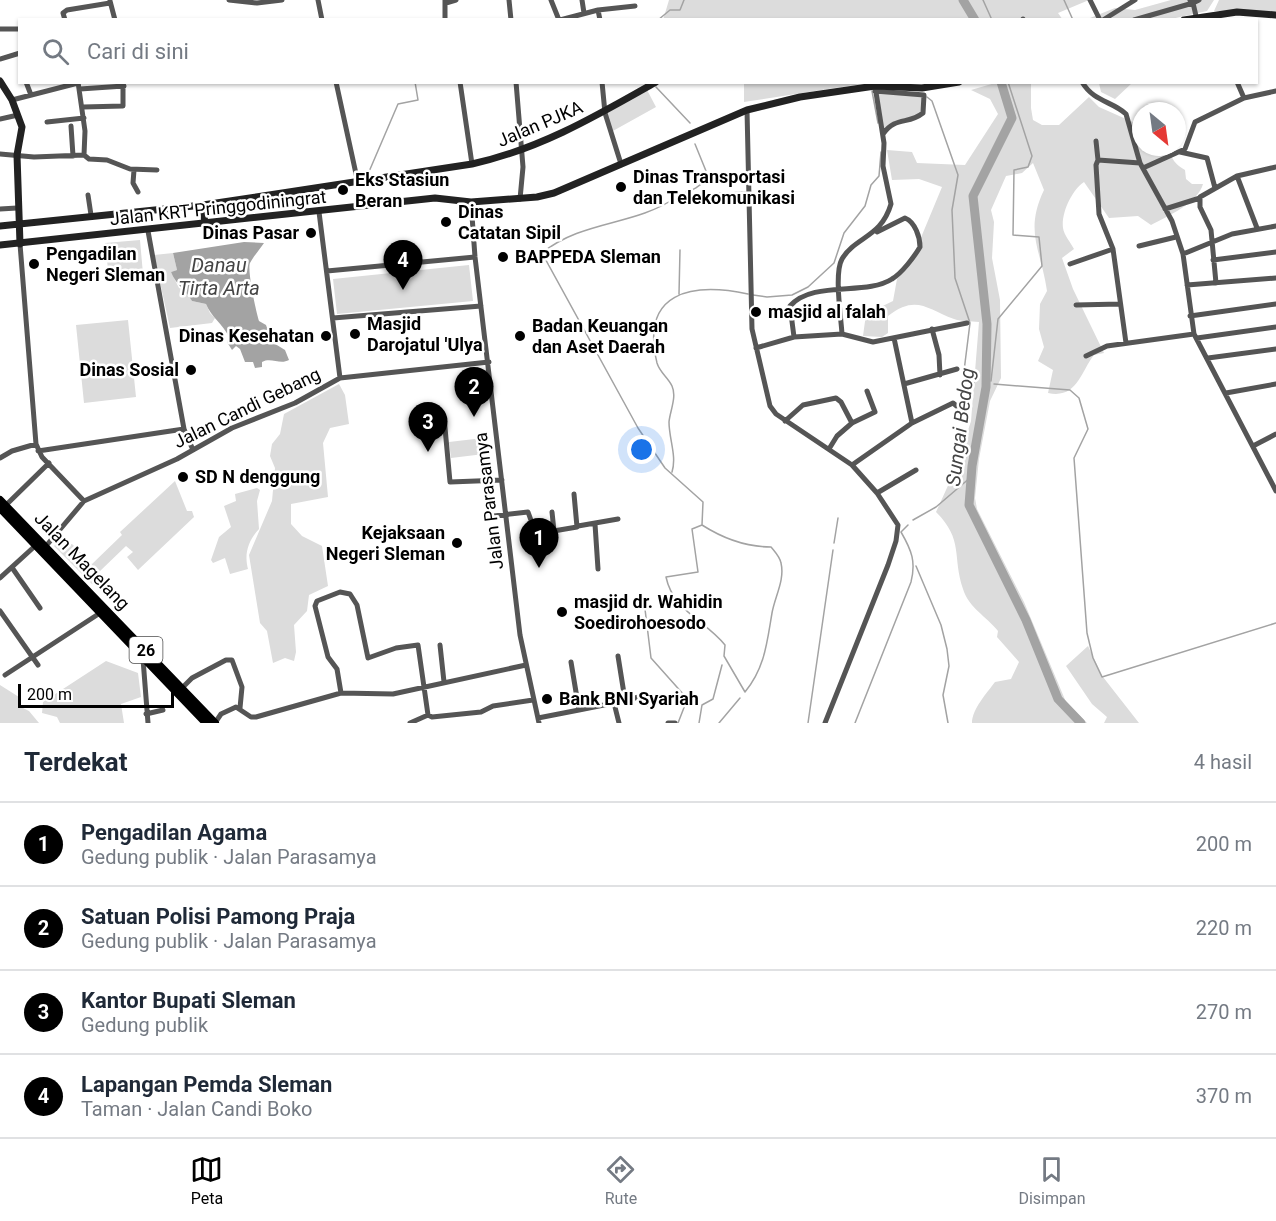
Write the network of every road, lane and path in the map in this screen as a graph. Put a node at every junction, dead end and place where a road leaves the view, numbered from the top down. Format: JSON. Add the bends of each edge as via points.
{"nodes":[{"id":1,"x":229,"y":0,"type":"edge"},
{"id":2,"x":282,"y":0,"type":"edge"},
{"id":3,"x":318,"y":0,"type":"edge"},
{"id":4,"x":456,"y":0,"type":"edge"},
{"id":5,"x":509,"y":0,"type":"edge"},
{"id":6,"x":551,"y":0,"type":"edge"},
{"id":7,"x":582,"y":0,"type":"edge"},
{"id":8,"x":1090,"y":0,"type":"edge"},
{"id":9,"x":1135,"y":0,"type":"edge"},
{"id":10,"x":110,"y":1,"type":"edge"},
{"id":11,"x":446,"y":1,"type":"edge"},
{"id":12,"x":1194,"y":1,"type":"edge"},
{"id":13,"x":626,"y":3,"type":"edge"},
{"id":14,"x":634,"y":6,"type":"dead end"},
{"id":15,"x":598,"y":10,"type":"junction"},
{"id":16,"x":584,"y":13,"type":"junction"},
{"id":17,"x":1276,"y":15,"type":"edge"},
{"id":18,"x":1113,"y":17,"type":"edge"},
{"id":19,"x":64,"y":18,"type":"edge"},
{"id":20,"x":114,"y":18,"type":"edge"},
{"id":21,"x":322,"y":18,"type":"edge"},
{"id":22,"x":445,"y":18,"type":"edge"},
{"id":23,"x":511,"y":18,"type":"edge"},
{"id":24,"x":559,"y":18,"type":"edge"},
{"id":25,"x":567,"y":18,"type":"edge"},
{"id":26,"x":600,"y":18,"type":"edge"},
{"id":27,"x":1100,"y":18,"type":"edge"},
{"id":28,"x":1140,"y":18,"type":"edge"},
{"id":29,"x":1196,"y":18,"type":"edge"},
{"id":30,"x":0,"y":29,"type":"edge"},
{"id":31,"x":18,"y":29,"type":"edge"},
{"id":32,"x":18,"y":54,"type":"edge"},
{"id":33,"x":0,"y":59,"type":"edge"},
{"id":34,"x":0,"y":81,"type":"edge"},
{"id":35,"x":27,"y":84,"type":"edge"},
{"id":36,"x":45,"y":84,"type":"edge"},
{"id":37,"x":123,"y":84,"type":"edge"},
{"id":38,"x":336,"y":84,"type":"edge"},
{"id":39,"x":460,"y":84,"type":"edge"},
{"id":40,"x":516,"y":84,"type":"edge"},
{"id":41,"x":602,"y":84,"type":"edge"},
{"id":42,"x":653,"y":84,"type":"edge"},
{"id":43,"x":893,"y":84,"type":"edge"},
{"id":44,"x":946,"y":84,"type":"edge"},
{"id":45,"x":1084,"y":84,"type":"edge"},
{"id":46,"x":1238,"y":84,"type":"edge"},
{"id":47,"x":79,"y":86,"type":"edge"},
{"id":48,"x":875,"y":88,"type":"junction"},
{"id":49,"x":47,"y":91,"type":"junction"},
{"id":50,"x":1276,"y":91,"type":"edge"},
{"id":51,"x":31,"y":95,"type":"junction"},
{"id":52,"x":1244,"y":98,"type":"junction"},
{"id":53,"x":12,"y":100,"type":"junction"},
{"id":54,"x":83,"y":107,"type":"junction"},
{"id":55,"x":747,"y":110,"type":"junction"},
{"id":56,"x":605,"y":113,"type":"junction"},
{"id":57,"x":18,"y":115,"type":"junction"},
{"id":58,"x":84,"y":118,"type":"junction"},
{"id":59,"x":0,"y":119,"type":"edge"},
{"id":60,"x":47,"y":122,"type":"dead end"},
{"id":61,"x":71,"y":126,"type":"dead end"},
{"id":62,"x":883,"y":134,"type":"junction"},
{"id":63,"x":1096,"y":141,"type":"dead end"},
{"id":64,"x":1186,"y":146,"type":"edge"},
{"id":65,"x":521,"y":152,"type":"junction"},
{"id":66,"x":1186,"y":153,"type":"edge"},
{"id":67,"x":0,"y":154,"type":"edge"},
{"id":68,"x":17,"y":155,"type":"junction"},
{"id":69,"x":84,"y":155,"type":"junction"},
{"id":70,"x":73,"y":156,"type":"junction"},
{"id":71,"x":1169,"y":156,"type":"edge"},
{"id":72,"x":1098,"y":160,"type":"junction"},
{"id":73,"x":472,"y":164,"type":"junction"},
{"id":74,"x":621,"y":164,"type":"junction"},
{"id":75,"x":1142,"y":166,"type":"junction"},
{"id":76,"x":1276,"y":167,"type":"edge"},
{"id":77,"x":134,"y":170,"type":"junction"},
{"id":78,"x":157,"y":170,"type":"dead end"},
{"id":79,"x":1237,"y":176,"type":"junction"},
{"id":80,"x":358,"y":183,"type":"junction"},
{"id":81,"x":1215,"y":188,"type":"junction"},
{"id":82,"x":138,"y":192,"type":"dead end"},
{"id":83,"x":749,"y":194,"type":"junction"},
{"id":84,"x":88,"y":195,"type":"dead end"},
{"id":85,"x":717,"y":195,"type":"dead end"},
{"id":86,"x":1200,"y":198,"type":"junction"},
{"id":87,"x":520,"y":199,"type":"junction"},
{"id":88,"x":471,"y":202,"type":"junction"},
{"id":89,"x":203,"y":205,"type":"junction"},
{"id":90,"x":0,"y":209,"type":"edge"},
{"id":91,"x":1165,"y":209,"type":"junction"},
{"id":92,"x":18,"y":211,"type":"junction"},
{"id":93,"x":320,"y":212,"type":"junction"},
{"id":94,"x":92,"y":214,"type":"junction"},
{"id":95,"x":205,"y":225,"type":"junction"},
{"id":96,"x":0,"y":226,"type":"edge"},
{"id":97,"x":1276,"y":226,"type":"edge"},
{"id":98,"x":1257,"y":228,"type":"junction"},
{"id":99,"x":148,"y":231,"type":"junction"},
{"id":100,"x":874,"y":233,"type":"junction"},
{"id":101,"x":1176,"y":237,"type":"junction"},
{"id":102,"x":19,"y":241,"type":"junction"},
{"id":103,"x":1212,"y":242,"type":"junction"},
{"id":104,"x":0,"y":245,"type":"edge"},
{"id":105,"x":1139,"y":246,"type":"dead end"},
{"id":106,"x":1113,"y":249,"type":"junction"},
{"id":107,"x":1276,"y":252,"type":"edge"},
{"id":108,"x":1183,"y":254,"type":"junction"},
{"id":109,"x":475,"y":258,"type":"junction"},
{"id":110,"x":1213,"y":260,"type":"junction"},
{"id":111,"x":1070,"y":264,"type":"dead end"},
{"id":112,"x":327,"y":271,"type":"junction"},
{"id":113,"x":1276,"y":278,"type":"edge"},
{"id":114,"x":1216,"y":283,"type":"junction"},
{"id":115,"x":1187,"y":285,"type":"junction"},
{"id":116,"x":840,"y":290,"type":"junction"},
{"id":117,"x":1120,"y":304,"type":"junction"},
{"id":118,"x":1276,"y":304,"type":"edge"},
{"id":119,"x":1076,"y":305,"type":"dead end"},
{"id":120,"x":481,"y":306,"type":"junction"},
{"id":121,"x":1190,"y":316,"type":"junction"},
{"id":122,"x":333,"y":318,"type":"junction"},
{"id":123,"x":966,"y":323,"type":"dead end"},
{"id":124,"x":1276,"y":327,"type":"edge"},
{"id":125,"x":932,"y":329,"type":"junction"},
{"id":126,"x":842,"y":334,"type":"junction"},
{"id":127,"x":1195,"y":336,"type":"junction"},
{"id":128,"x":794,"y":337,"type":"junction"},
{"id":129,"x":894,"y":338,"type":"junction"},
{"id":130,"x":1126,"y":343,"type":"junction"},
{"id":131,"x":756,"y":348,"type":"junction"},
{"id":132,"x":1276,"y":349,"type":"edge"},
{"id":133,"x":1086,"y":356,"type":"dead end"},
{"id":134,"x":1208,"y":358,"type":"junction"},
{"id":135,"x":489,"y":362,"type":"junction"},
{"id":136,"x":957,"y":369,"type":"dead end"},
{"id":137,"x":940,"y":375,"type":"junction"},
{"id":138,"x":340,"y":378,"type":"junction"},
{"id":139,"x":904,"y":384,"type":"junction"},
{"id":140,"x":1276,"y":384,"type":"edge"},
{"id":141,"x":867,"y":391,"type":"dead end"},
{"id":142,"x":1226,"y":393,"type":"junction"},
{"id":143,"x":959,"y":408,"type":"dead end"},
{"id":144,"x":444,"y":417,"type":"dead end"},
{"id":145,"x":785,"y":421,"type":"junction"},
{"id":146,"x":852,"y":423,"type":"junction"},
{"id":147,"x":912,"y":423,"type":"junction"},
{"id":148,"x":184,"y":429,"type":"junction"},
{"id":149,"x":1276,"y":434,"type":"edge"},
{"id":150,"x":36,"y":444,"type":"junction"},
{"id":151,"x":1253,"y":446,"type":"junction"},
{"id":152,"x":829,"y":449,"type":"junction"},
{"id":153,"x":193,"y":450,"type":"junction"},
{"id":154,"x":38,"y":451,"type":"junction"},
{"id":155,"x":0,"y":458,"type":"edge"},
{"id":156,"x":49,"y":463,"type":"junction"},
{"id":157,"x":852,"y":465,"type":"junction"},
{"id":158,"x":916,"y":470,"type":"dead end"},
{"id":159,"x":502,"y":480,"type":"junction"},
{"id":160,"x":1276,"y":491,"type":"edge"},
{"id":161,"x":877,"y":493,"type":"junction"},
{"id":162,"x":574,"y":494,"type":"dead end"},
{"id":163,"x":84,"y":501,"type":"junction"},
{"id":164,"x":2,"y":505,"type":"edge"},
{"id":165,"x":552,"y":512,"type":"dead end"},
{"id":166,"x":506,"y":515,"type":"junction"},
{"id":167,"x":494,"y":516,"type":"dead end"},
{"id":168,"x":618,"y":519,"type":"dead end"},
{"id":169,"x":595,"y":524,"type":"junction"},
{"id":170,"x":578,"y":526,"type":"junction"},
{"id":171,"x":554,"y":531,"type":"junction"},
{"id":172,"x":35,"y":546,"type":"junction"},
{"id":173,"x":46,"y":546,"type":"junction"},
{"id":174,"x":13,"y":569,"type":"junction"},
{"id":175,"x":598,"y":569,"type":"dead end"},
{"id":176,"x":0,"y":578,"type":"edge"},
{"id":177,"x":74,"y":580,"type":"junction"},
{"id":178,"x":40,"y":608,"type":"dead end"},
{"id":179,"x":0,"y":611,"type":"edge"},
{"id":180,"x":100,"y":613,"type":"junction"},
{"id":181,"x":440,"y":645,"type":"dead end"},
{"id":182,"x":142,"y":656,"type":"junction"},
{"id":183,"x":618,"y":657,"type":"dead end"},
{"id":184,"x":31,"y":658,"type":"junction"},
{"id":185,"x":571,"y":662,"type":"dead end"},
{"id":186,"x":38,"y":665,"type":"dead end"},
{"id":187,"x":526,"y":665,"type":"junction"},
{"id":188,"x":5,"y":675,"type":"dead end"},
{"id":189,"x":444,"y":682,"type":"junction"},
{"id":190,"x":424,"y":686,"type":"junction"},
{"id":191,"x":182,"y":688,"type":"junction"},
{"id":192,"x":342,"y":693,"type":"junction"},
{"id":193,"x":533,"y":700,"type":"junction"},
{"id":194,"x":625,"y":700,"type":"junction"},
{"id":195,"x":667,"y":700,"type":"dead end"},
{"id":196,"x":614,"y":703,"type":"junction"},
{"id":197,"x":240,"y":708,"type":"junction"},
{"id":198,"x":163,"y":710,"type":"dead end"},
{"id":199,"x":579,"y":710,"type":"junction"},
{"id":200,"x":146,"y":714,"type":"junction"},
{"id":201,"x":428,"y":715,"type":"junction"},
{"id":202,"x":459,"y":715,"type":"junction"},
{"id":203,"x":435,"y":720,"type":"edge"},
{"id":204,"x":538,"y":720,"type":"edge"},
{"id":205,"x":203,"y":721,"type":"edge"},
{"id":206,"x":148,"y":723,"type":"edge"},
{"id":207,"x":215,"y":723,"type":"edge"},
{"id":208,"x":410,"y":723,"type":"edge"},
{"id":209,"x":460,"y":723,"type":"edge"},
{"id":210,"x":619,"y":723,"type":"edge"},
{"id":211,"x":668,"y":723,"type":"edge"},
{"id":212,"x":675,"y":723,"type":"edge"},
{"id":213,"x":825,"y":723,"type":"edge"}],
"edges":[{"from":1,"to":2,"type":"street"},
{"from":3,"to":21,"type":"street"},
{"from":4,"to":11,"type":"street"},
{"from":5,"to":23,"type":"street"},
{"from":6,"to":24,"type":"street"},
{"from":7,"to":16,"type":"street"},
{"from":8,"to":27,"type":"street"},
{"from":9,"to":18,"type":"street"},
{"from":10,"to":19,"type":"street","via":[[66,10]]},
{"from":10,"to":20,"type":"street"},
{"from":11,"to":22,"type":"street"},
{"from":12,"to":28,"type":"street"},
{"from":12,"to":29,"type":"street"},
{"from":13,"to":14,"type":"street"},
{"from":13,"to":15,"type":"street"},
{"from":15,"to":16,"type":"street"},
{"from":15,"to":26,"type":"street"},
{"from":16,"to":25,"type":"street"},
{"from":17,"to":29,"type":"main road","via":[[1237,12]]},
{"from":30,"to":31,"type":"street"},
{"from":32,"to":33,"type":"street"},
{"from":34,"to":53,"type":"main road"},
{"from":35,"to":51,"type":"street"},
{"from":36,"to":49,"type":"street"},
{"from":37,"to":47,"type":"street"},
{"from":37,"to":54,"type":"street","via":[[123,106]]},
{"from":38,"to":80,"type":"street"},
{"from":39,"to":73,"type":"street"},
{"from":40,"to":65,"type":"street"},
{"from":41,"to":56,"type":"street"},
{"from":42,"to":56,"type":"main road","name":"Jalan PJKA"},
{"from":43,"to":44,"type":"main road","name":"Jalan KRT Pringgodiningrat","via":[[922,88]]},
{"from":43,"to":48,"type":"main road","name":"Jalan KRT Pringgodiningrat"},
{"from":45,"to":75,"type":"street","via":[[1096,99],[1126,114]]},
{"from":46,"to":52,"type":"street"},
{"from":47,"to":49,"type":"street"},
{"from":47,"to":54,"type":"street"},
{"from":48,"to":55,"type":"main road","name":"Jalan KRT Pringgodiningrat","via":[[800,97]]},
{"from":48,"to":62,"type":"street"},
{"from":48,"to":62,"type":"street","via":[[924,95],[923,113],[895,122]]},
{"from":49,"to":51,"type":"street"},
{"from":50,"to":52,"type":"street"},
{"from":51,"to":53,"type":"street"},
{"from":52,"to":64,"type":"street","via":[[1195,122]]},
{"from":53,"to":57,"type":"main road"},
{"from":54,"to":58,"type":"street"},
{"from":55,"to":74,"type":"main road","name":"Jalan KRT Pringgodiningrat"},
{"from":55,"to":83,"type":"street"},
{"from":56,"to":65,"type":"main road","name":"Jalan PJKA"},
{"from":56,"to":74,"type":"street"},
{"from":57,"to":59,"type":"street"},
{"from":57,"to":68,"type":"main road","via":[[22,127]]},
{"from":58,"to":60,"type":"street"},
{"from":58,"to":69,"type":"street"},
{"from":61,"to":70,"type":"street"},
{"from":62,"to":100,"type":"street","via":[[883,166],[891,204]]},
{"from":63,"to":72,"type":"street"},
{"from":65,"to":73,"type":"main road","name":"Jalan PJKA"},
{"from":65,"to":87,"type":"street"},
{"from":66,"to":81,"type":"street","via":[[1207,158]]},
{"from":67,"to":68,"type":"street"},
{"from":68,"to":70,"type":"street"},
{"from":68,"to":92,"type":"main road"},
{"from":69,"to":70,"type":"street"},
{"from":69,"to":77,"type":"street"},
{"from":71,"to":75,"type":"street"},
{"from":72,"to":75,"type":"street"},
{"from":72,"to":106,"type":"street","via":[[1099,214]]},
{"from":73,"to":80,"type":"main road","name":"Jalan PJKA"},
{"from":74,"to":87,"type":"main road","name":"Jalan KRT Pringgodiningrat","via":[[554,193]]},
{"from":75,"to":91,"type":"street"},
{"from":76,"to":79,"type":"street"},
{"from":77,"to":78,"type":"street"},
{"from":77,"to":82,"type":"street","via":[[133,183]]},
{"from":79,"to":81,"type":"street"},
{"from":79,"to":98,"type":"street"},
{"from":80,"to":89,"type":"main road","name":"Jalan PJKA"},
{"from":81,"to":86,"type":"street"},
{"from":83,"to":85,"type":"street"},
{"from":83,"to":131,"type":"street","via":[[750,286]]},
{"from":84,"to":94,"type":"street"},
{"from":86,"to":91,"type":"street"},
{"from":86,"to":103,"type":"street"},
{"from":87,"to":88,"type":"main road","name":"Jalan KRT Pringgodiningrat"},
{"from":88,"to":93,"type":"main road","name":"Jalan KRT Pringgodiningrat","via":[[435,198]]},
{"from":88,"to":109,"type":"street","name":"Jalan Parasamya"},
{"from":89,"to":94,"type":"main road","name":"Jalan PJKA"},
{"from":89,"to":95,"type":"main road"},
{"from":90,"to":92,"type":"street"},
{"from":91,"to":101,"type":"street"},
{"from":92,"to":102,"type":"main road"},
{"from":93,"to":95,"type":"main road","name":"Jalan KRT Pringgodiningrat"},
{"from":93,"to":112,"type":"street"},
{"from":94,"to":96,"type":"main road","name":"Jalan PJKA"},
{"from":95,"to":99,"type":"main road","name":"Jalan KRT Pringgodiningrat"},
{"from":97,"to":98,"type":"street"},
{"from":98,"to":103,"type":"street"},
{"from":99,"to":102,"type":"main road","name":"Jalan KRT Pringgodiningrat"},
{"from":99,"to":148,"type":"street"},
{"from":100,"to":116,"type":"street","via":[[842,259],[838,271]]},
{"from":100,"to":116,"type":"street","via":[[905,218],[913,224],[920,247],[892,279]]},
{"from":101,"to":105,"type":"street"},
{"from":101,"to":108,"type":"street"},
{"from":102,"to":104,"type":"main road","name":"Jalan KRT Pringgodiningrat"},
{"from":102,"to":150,"type":"street"},
{"from":103,"to":108,"type":"street"},
{"from":103,"to":110,"type":"street"},
{"from":106,"to":111,"type":"street"},
{"from":106,"to":117,"type":"street"},
{"from":107,"to":110,"type":"street"},
{"from":108,"to":115,"type":"street"},
{"from":109,"to":112,"type":"street"},
{"from":109,"to":120,"type":"street","name":"Jalan Parasamya"},
{"from":110,"to":114,"type":"street"},
{"from":112,"to":122,"type":"street"},
{"from":113,"to":114,"type":"street"},
{"from":114,"to":115,"type":"street"},
{"from":115,"to":121,"type":"street"},
{"from":116,"to":126,"type":"street"},
{"from":116,"to":128,"type":"street","via":[[825,290],[790,306]]},
{"from":117,"to":119,"type":"street"},
{"from":117,"to":130,"type":"street"},
{"from":118,"to":121,"type":"street"},
{"from":120,"to":122,"type":"street"},
{"from":120,"to":135,"type":"street","name":"Jalan Parasamya"},
{"from":121,"to":127,"type":"street"},
{"from":122,"to":138,"type":"street"},
{"from":123,"to":125,"type":"street"},
{"from":124,"to":127,"type":"street"},
{"from":125,"to":129,"type":"street"},
{"from":125,"to":137,"type":"street"},
{"from":126,"to":128,"type":"street"},
{"from":126,"to":129,"type":"street","via":[[873,342]]},
{"from":127,"to":130,"type":"street"},
{"from":127,"to":134,"type":"street"},
{"from":128,"to":131,"type":"street"},
{"from":129,"to":139,"type":"street"},
{"from":130,"to":133,"type":"street","via":[[1107,346]]},
{"from":131,"to":145,"type":"street","via":[[770,406]]},
{"from":132,"to":134,"type":"street"},
{"from":134,"to":142,"type":"street"},
{"from":135,"to":138,"type":"street","name":"Jalan Candi Gebang"},
{"from":135,"to":159,"type":"street","name":"Jalan Parasamya"},
{"from":136,"to":137,"type":"street"},
{"from":137,"to":139,"type":"street"},
{"from":138,"to":153,"type":"street","name":"Jalan Candi Gebang"},
{"from":139,"to":147,"type":"street"},
{"from":140,"to":142,"type":"street"},
{"from":141,"to":146,"type":"street","via":[[875,412]]},
{"from":142,"to":151,"type":"street"},
{"from":143,"to":147,"type":"street","via":[[953,403]]},
{"from":144,"to":159,"type":"street","via":[[450,482]]},
{"from":145,"to":146,"type":"street","via":[[803,405],[831,398],[841,402]]},
{"from":145,"to":152,"type":"street"},
{"from":146,"to":152,"type":"street"},
{"from":147,"to":157,"type":"street"},
{"from":148,"to":153,"type":"street"},
{"from":148,"to":154,"type":"street"},
{"from":149,"to":151,"type":"street"},
{"from":150,"to":154,"type":"street"},
{"from":150,"to":155,"type":"street"},
{"from":151,"to":160,"type":"street"},
{"from":152,"to":157,"type":"street"},
{"from":153,"to":163,"type":"street","name":"Jalan Candi Gebang"},
{"from":154,"to":156,"type":"street"},
{"from":156,"to":163,"type":"street"},
{"from":156,"to":164,"type":"street"},
{"from":157,"to":161,"type":"street"},
{"from":158,"to":161,"type":"street"},
{"from":159,"to":166,"type":"street","name":"Jalan Parasamya"},
{"from":161,"to":213,"type":"street","via":[[898,525],[896,541]]},
{"from":162,"to":170,"type":"street"},
{"from":163,"to":173,"type":"street","name":"Jalan Candi Gebang"},
{"from":164,"to":172,"type":"highway","name":"Jalan Magelang","number":"26"},
{"from":164,"to":173,"type":"highway","name":"Jalan Magelang","number":"26"},
{"from":165,"to":171,"type":"street"},
{"from":166,"to":167,"type":"street"},
{"from":166,"to":171,"type":"street","via":[[528,512],[535,533]]},
{"from":166,"to":187,"type":"street","name":"Jalan Parasamya"},
{"from":168,"to":169,"type":"street"},
{"from":169,"to":170,"type":"street"},
{"from":169,"to":175,"type":"street"},
{"from":170,"to":171,"type":"street"},
{"from":172,"to":174,"type":"street"},
{"from":172,"to":177,"type":"highway","name":"Jalan Magelang","number":"26"},
{"from":173,"to":177,"type":"highway","name":"Jalan Magelang","number":"26"},
{"from":174,"to":176,"type":"street"},
{"from":174,"to":178,"type":"street"},
{"from":177,"to":180,"type":"highway","name":"Jalan Magelang","number":"26"},
{"from":177,"to":191,"type":"highway","name":"Jalan Magelang","number":"26"},
{"from":179,"to":184,"type":"street"},
{"from":180,"to":182,"type":"highway","name":"Jalan Magelang","number":"26"},
{"from":180,"to":184,"type":"street"},
{"from":181,"to":189,"type":"street"},
{"from":182,"to":200,"type":"street"},
{"from":182,"to":205,"type":"highway","name":"Jalan Magelang","number":"26"},
{"from":183,"to":194,"type":"street"},
{"from":184,"to":186,"type":"street"},
{"from":184,"to":188,"type":"street"},
{"from":185,"to":199,"type":"street"},
{"from":187,"to":189,"type":"street"},
{"from":187,"to":193,"type":"street","name":"Jalan Parasamya"},
{"from":189,"to":190,"type":"street"},
{"from":190,"to":192,"type":"street","via":[[393,694]]},
{"from":190,"to":192,"type":"street","via":[[418,645],[366,656],[357,605],[350,594],[340,592],[317,601],[315,606],[328,657],[338,669]]},
{"from":190,"to":201,"type":"street"},
{"from":191,"to":197,"type":"street","via":[[192,678],[232,660],[242,687]]},
{"from":191,"to":207,"type":"highway","name":"Jalan Magelang","number":"26"},
{"from":192,"to":197,"type":"street","via":[[256,717]]},
{"from":193,"to":202,"type":"street"},
{"from":193,"to":204,"type":"street","name":"Jalan Parasamya"},
{"from":194,"to":195,"type":"street","via":[[643,696],[647,704]]},
{"from":194,"to":196,"type":"street"},
{"from":196,"to":199,"type":"street"},
{"from":196,"to":210,"type":"street"},
{"from":197,"to":207,"type":"street","via":[[226,711]]},
{"from":198,"to":200,"type":"street"},
{"from":199,"to":204,"type":"street"},
{"from":200,"to":206,"type":"street"},
{"from":201,"to":203,"type":"street"},
{"from":201,"to":208,"type":"street"},
{"from":202,"to":203,"type":"street"},
{"from":202,"to":209,"type":"street"},
{"from":211,"to":212,"type":"street"}]}
